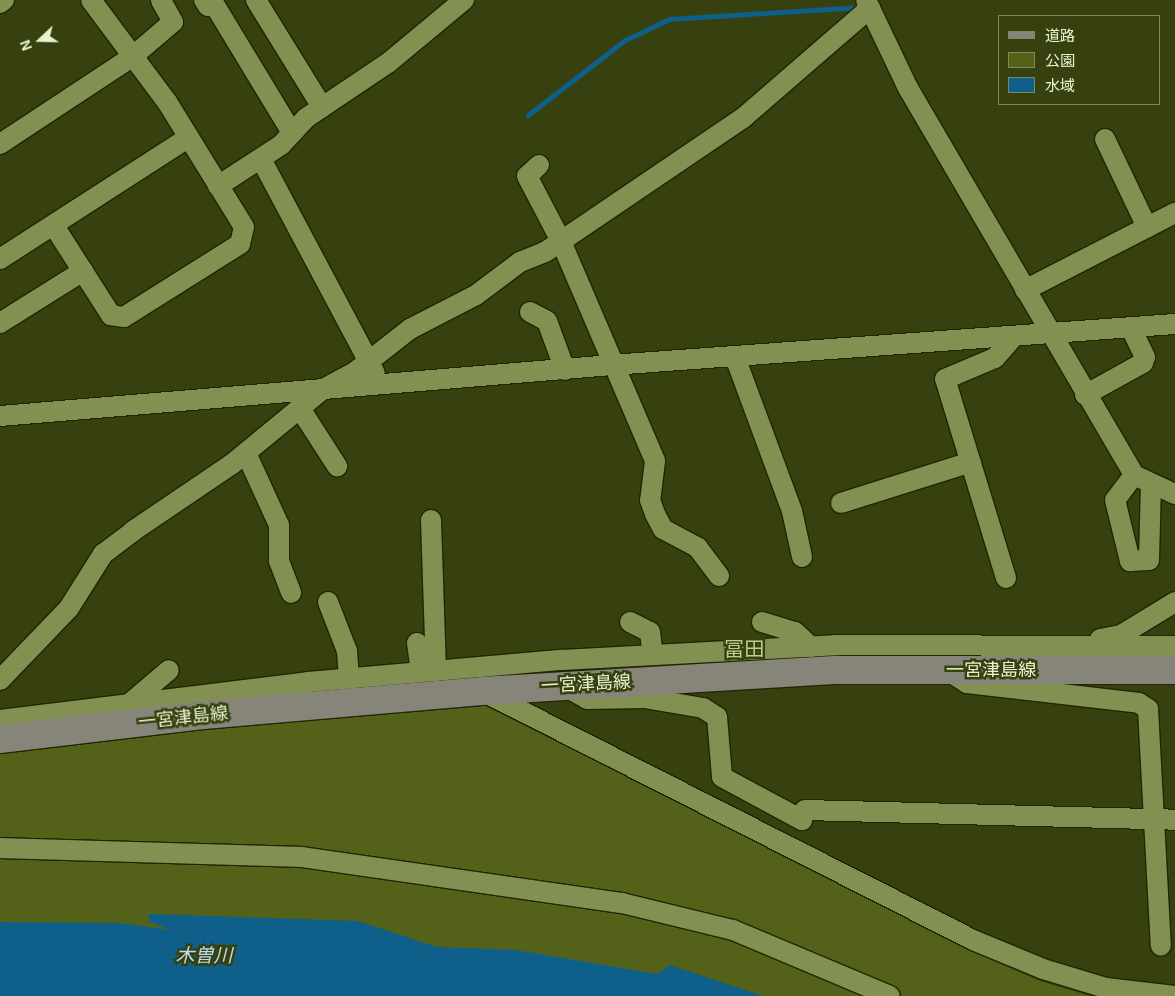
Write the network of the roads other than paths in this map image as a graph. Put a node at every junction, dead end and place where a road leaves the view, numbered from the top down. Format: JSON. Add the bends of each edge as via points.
{"nodes":[{"id":1,"x":4,"y":0,"type":"edge"},
{"id":2,"x":91,"y":0,"type":"edge"},
{"id":3,"x":161,"y":0,"type":"edge"},
{"id":4,"x":204,"y":0,"type":"edge"},
{"id":5,"x":256,"y":0,"type":"edge"},
{"id":6,"x":459,"y":2,"type":"edge"},
{"id":7,"x":0,"y":4,"type":"edge"},
{"id":8,"x":868,"y":4,"type":"edge"},
{"id":9,"x":132,"y":57,"type":"junction"},
{"id":10,"x":322,"y":107,"type":"junction"},
{"id":11,"x":292,"y":133,"type":"junction"},
{"id":12,"x":188,"y":138,"type":"junction"},
{"id":13,"x":1105,"y":139,"type":"dead end"},
{"id":14,"x":0,"y":144,"type":"edge"},
{"id":15,"x":261,"y":159,"type":"junction"},
{"id":16,"x":539,"y":165,"type":"dead end"},
{"id":17,"x":218,"y":186,"type":"junction"},
{"id":18,"x":1175,"y":213,"type":"edge"},
{"id":19,"x":54,"y":226,"type":"junction"},
{"id":20,"x":1147,"y":227,"type":"junction"},
{"id":21,"x":560,"y":239,"type":"junction"},
{"id":22,"x":0,"y":258,"type":"edge"},
{"id":23,"x":83,"y":271,"type":"junction"},
{"id":24,"x":1025,"y":290,"type":"junction"},
{"id":25,"x":530,"y":312,"type":"dead end"},
{"id":26,"x":0,"y":323,"type":"edge"},
{"id":27,"x":1175,"y":324,"type":"edge"},
{"id":28,"x":1131,"y":328,"type":"junction"},
{"id":29,"x":1049,"y":333,"type":"junction"},
{"id":30,"x":1014,"y":336,"type":"junction"},
{"id":31,"x":735,"y":357,"type":"junction"},
{"id":32,"x":369,"y":361,"type":"junction"},
{"id":33,"x":611,"y":365,"type":"junction"},
{"id":34,"x":565,"y":370,"type":"junction"},
{"id":35,"x":381,"y":384,"type":"junction"},
{"id":36,"x":323,"y":389,"type":"junction"},
{"id":37,"x":1085,"y":395,"type":"junction"},
{"id":38,"x":301,"y":410,"type":"junction"},
{"id":39,"x":0,"y":416,"type":"edge"},
{"id":40,"x":246,"y":453,"type":"junction"},
{"id":41,"x":971,"y":462,"type":"junction"},
{"id":42,"x":337,"y":466,"type":"dead end"},
{"id":43,"x":1134,"y":475,"type":"junction"},
{"id":44,"x":1151,"y":485,"type":"junction"},
{"id":45,"x":1175,"y":494,"type":"edge"},
{"id":46,"x":841,"y":503,"type":"dead end"},
{"id":47,"x":431,"y":520,"type":"dead end"},
{"id":48,"x":802,"y":557,"type":"dead end"},
{"id":49,"x":719,"y":576,"type":"dead end"},
{"id":50,"x":1006,"y":578,"type":"dead end"},
{"id":51,"x":292,"y":592,"type":"dead end"},
{"id":52,"x":328,"y":602,"type":"dead end"},
{"id":53,"x":1175,"y":602,"type":"edge"},
{"id":54,"x":630,"y":622,"type":"dead end"},
{"id":55,"x":762,"y":622,"type":"dead end"},
{"id":56,"x":417,"y":643,"type":"dead end"},
{"id":57,"x":811,"y":646,"type":"junction"},
{"id":58,"x":1091,"y":646,"type":"junction"},
{"id":59,"x":1175,"y":646,"type":"edge"},
{"id":60,"x":653,"y":655,"type":"junction"},
{"id":61,"x":169,"y":670,"type":"dead end"},
{"id":62,"x":948,"y":670,"type":"junction"},
{"id":63,"x":1175,"y":670,"type":"edge"},
{"id":64,"x":429,"y":671,"type":"junction"},
{"id":65,"x":349,"y":678,"type":"junction"},
{"id":66,"x":0,"y":680,"type":"edge"},
{"id":67,"x":564,"y":686,"type":"junction"},
{"id":68,"x":482,"y":690,"type":"junction"},
{"id":69,"x":129,"y":704,"type":"junction"},
{"id":70,"x":0,"y":720,"type":"edge"},
{"id":71,"x":0,"y":739,"type":"edge"},
{"id":72,"x":1175,"y":820,"type":"edge"},
{"id":73,"x":1154,"y":821,"type":"junction"},
{"id":74,"x":0,"y":848,"type":"edge"},
{"id":75,"x":1161,"y":946,"type":"dead end"},
{"id":76,"x":890,"y":996,"type":"edge"},
{"id":77,"x":1175,"y":996,"type":"edge"}],
"edges":[{"from":1,"to":7,"type":"street"},
{"from":2,"to":9,"type":"street"},
{"from":3,"to":9,"type":"street","via":[[173,22]]},
{"from":4,"to":11,"type":"street","via":[[208,6],[214,4]]},
{"from":5,"to":10,"type":"street"},
{"from":6,"to":10,"type":"street","via":[[388,63]]},
{"from":8,"to":21,"type":"street","via":[[743,118]]},
{"from":8,"to":24,"type":"street","via":[[908,88]]},
{"from":9,"to":12,"type":"street"},
{"from":9,"to":14,"type":"street"},
{"from":10,"to":11,"type":"street"},
{"from":11,"to":15,"type":"street"},
{"from":12,"to":17,"type":"street"},
{"from":12,"to":19,"type":"street"},
{"from":13,"to":20,"type":"street"},
{"from":15,"to":17,"type":"street"},
{"from":15,"to":32,"type":"street"},
{"from":16,"to":21,"type":"street","via":[[527,176]]},
{"from":17,"to":23,"type":"street","via":[[244,227],[240,244],[141,307],[124,317],[111,314]]},
{"from":18,"to":20,"type":"street"},
{"from":19,"to":22,"type":"street"},
{"from":19,"to":23,"type":"street"},
{"from":20,"to":24,"type":"street"},
{"from":21,"to":32,"type":"street","via":[[476,295],[435,313]]},
{"from":21,"to":33,"type":"street"},
{"from":23,"to":26,"type":"street"},
{"from":24,"to":29,"type":"street"},
{"from":25,"to":34,"type":"street","via":[[547,321]]},
{"from":27,"to":28,"type":"street"},
{"from":28,"to":29,"type":"street"},
{"from":28,"to":37,"type":"street","via":[[1145,357],[1143,363]]},
{"from":29,"to":30,"type":"street"},
{"from":29,"to":37,"type":"street"},
{"from":30,"to":31,"type":"street"},
{"from":30,"to":41,"type":"street","via":[[995,358],[945,379]]},
{"from":31,"to":33,"type":"street"},
{"from":31,"to":48,"type":"street","via":[[792,511]]},
{"from":32,"to":35,"type":"street"},
{"from":32,"to":36,"type":"street"},
{"from":33,"to":34,"type":"street"},
{"from":33,"to":49,"type":"street","via":[[656,461],[650,500],[655,514],[663,529],[698,548]]},
{"from":34,"to":35,"type":"street"},
{"from":35,"to":36,"type":"street"},
{"from":36,"to":38,"type":"street"},
{"from":36,"to":39,"type":"street"},
{"from":37,"to":43,"type":"street"},
{"from":38,"to":40,"type":"street"},
{"from":38,"to":42,"type":"street"},
{"from":40,"to":51,"type":"street","via":[[279,525],[278,561]]},
{"from":40,"to":66,"type":"street","via":[[103,554],[69,608]]},
{"from":41,"to":46,"type":"street"},
{"from":41,"to":50,"type":"street"},
{"from":43,"to":44,"type":"street"},
{"from":43,"to":44,"type":"street","via":[[1108,502],[1126,556],[1145,563],[1149,560]]},
{"from":44,"to":45,"type":"street"},
{"from":47,"to":64,"type":"street"},
{"from":52,"to":65,"type":"street","via":[[347,651]]},
{"from":53,"to":58,"type":"street","via":[[1133,629],[1094,641]]},
{"from":54,"to":60,"type":"street","via":[[650,632]]},
{"from":55,"to":57,"type":"street","via":[[795,632]]},
{"from":56,"to":64,"type":"street"},
{"from":57,"to":58,"type":"street"},
{"from":57,"to":60,"type":"street"},
{"from":58,"to":59,"type":"street"},
{"from":60,"to":64,"type":"street"},
{"from":61,"to":69,"type":"street"},
{"from":62,"to":63,"type":"main road","name":"一宮津島線"},
{"from":62,"to":67,"type":"main road","name":"一宮津島線","via":[[838,670]]},
{"from":62,"to":73,"type":"street","via":[[967,683],[1139,703],[1148,709]]},
{"from":64,"to":65,"type":"street"},
{"from":65,"to":69,"type":"street"},
{"from":67,"to":68,"type":"main road","name":"一宮津島線"},
{"from":67,"to":73,"type":"street","via":[[587,699],[644,698],[703,708],[717,717],[722,777],[802,820],[805,810]]},
{"from":68,"to":71,"type":"main road","name":"一宮津島線","via":[[203,715]]},
{"from":68,"to":77,"type":"street","via":[[973,940],[1043,969],[1106,988]]},
{"from":69,"to":70,"type":"street"},
{"from":72,"to":73,"type":"street"},
{"from":73,"to":75,"type":"street"},
{"from":74,"to":76,"type":"street","via":[[302,857],[622,904],[734,930],[798,953]]}]}
